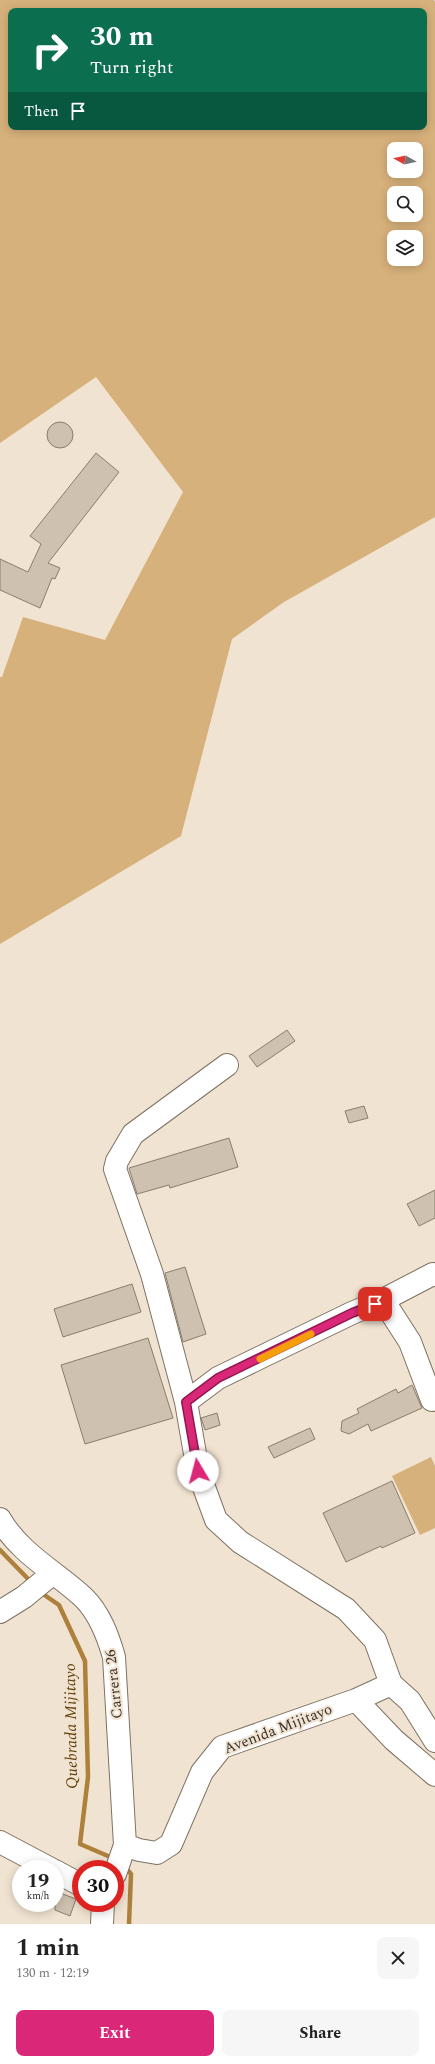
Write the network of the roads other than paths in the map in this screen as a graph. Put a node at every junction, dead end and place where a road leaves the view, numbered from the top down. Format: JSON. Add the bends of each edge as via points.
{"nodes":[{"id":1,"x":227,"y":1065,"type":"dead end"},
{"id":2,"x":435,"y":1275,"type":"edge"},
{"id":3,"x":383,"y":1300,"type":"junction"},
{"id":4,"x":432,"y":1400,"type":"dead end"},
{"id":5,"x":186,"y":1402,"type":"junction"},
{"id":6,"x":0,"y":1519,"type":"edge"},
{"id":7,"x":52,"y":1574,"type":"junction"},
{"id":8,"x":0,"y":1612,"type":"edge"},
{"id":9,"x":391,"y":1684,"type":"junction"},
{"id":10,"x":356,"y":1700,"type":"junction"},
{"id":11,"x":435,"y":1741,"type":"edge"},
{"id":12,"x":435,"y":1775,"type":"edge"},
{"id":13,"x":0,"y":1842,"type":"edge"},
{"id":14,"x":125,"y":1845,"type":"junction"},
{"id":15,"x":34,"y":1860,"type":"edge"},
{"id":16,"x":120,"y":1860,"type":"edge"},
{"id":17,"x":103,"y":1912,"type":"edge"},
{"id":18,"x":102,"y":1924,"type":"edge"}],
"edges":[{"from":1,"to":5,"type":"street","via":[[133,1134],[115,1169],[152,1274]]},
{"from":2,"to":3,"type":"street"},
{"from":3,"to":4,"type":"street","via":[[410,1342]]},
{"from":3,"to":5,"type":"street","via":[[218,1378]]},
{"from":5,"to":9,"type":"street","via":[[198,1471],[216,1520],[240,1542],[346,1609],[375,1640]]},
{"from":6,"to":7,"type":"street","name":"Carrera 26","via":[[7,1532]]},
{"from":7,"to":8,"type":"street","via":[[24,1597]]},
{"from":7,"to":14,"type":"street","name":"Carrera 26","via":[[85,1599],[105,1628],[114,1657]]},
{"from":9,"to":10,"type":"street","name":"Avenida Mijitayo"},
{"from":9,"to":11,"type":"street","via":[[410,1700]]},
{"from":10,"to":12,"type":"street","via":[[394,1740]]},
{"from":10,"to":14,"type":"street","name":"Avenida Mijitayo","via":[[222,1747],[202,1772],[170,1844],[157,1853]]},
{"from":13,"to":15,"type":"street"},
{"from":14,"to":16,"type":"street"},
{"from":17,"to":18,"type":"street"}]}
